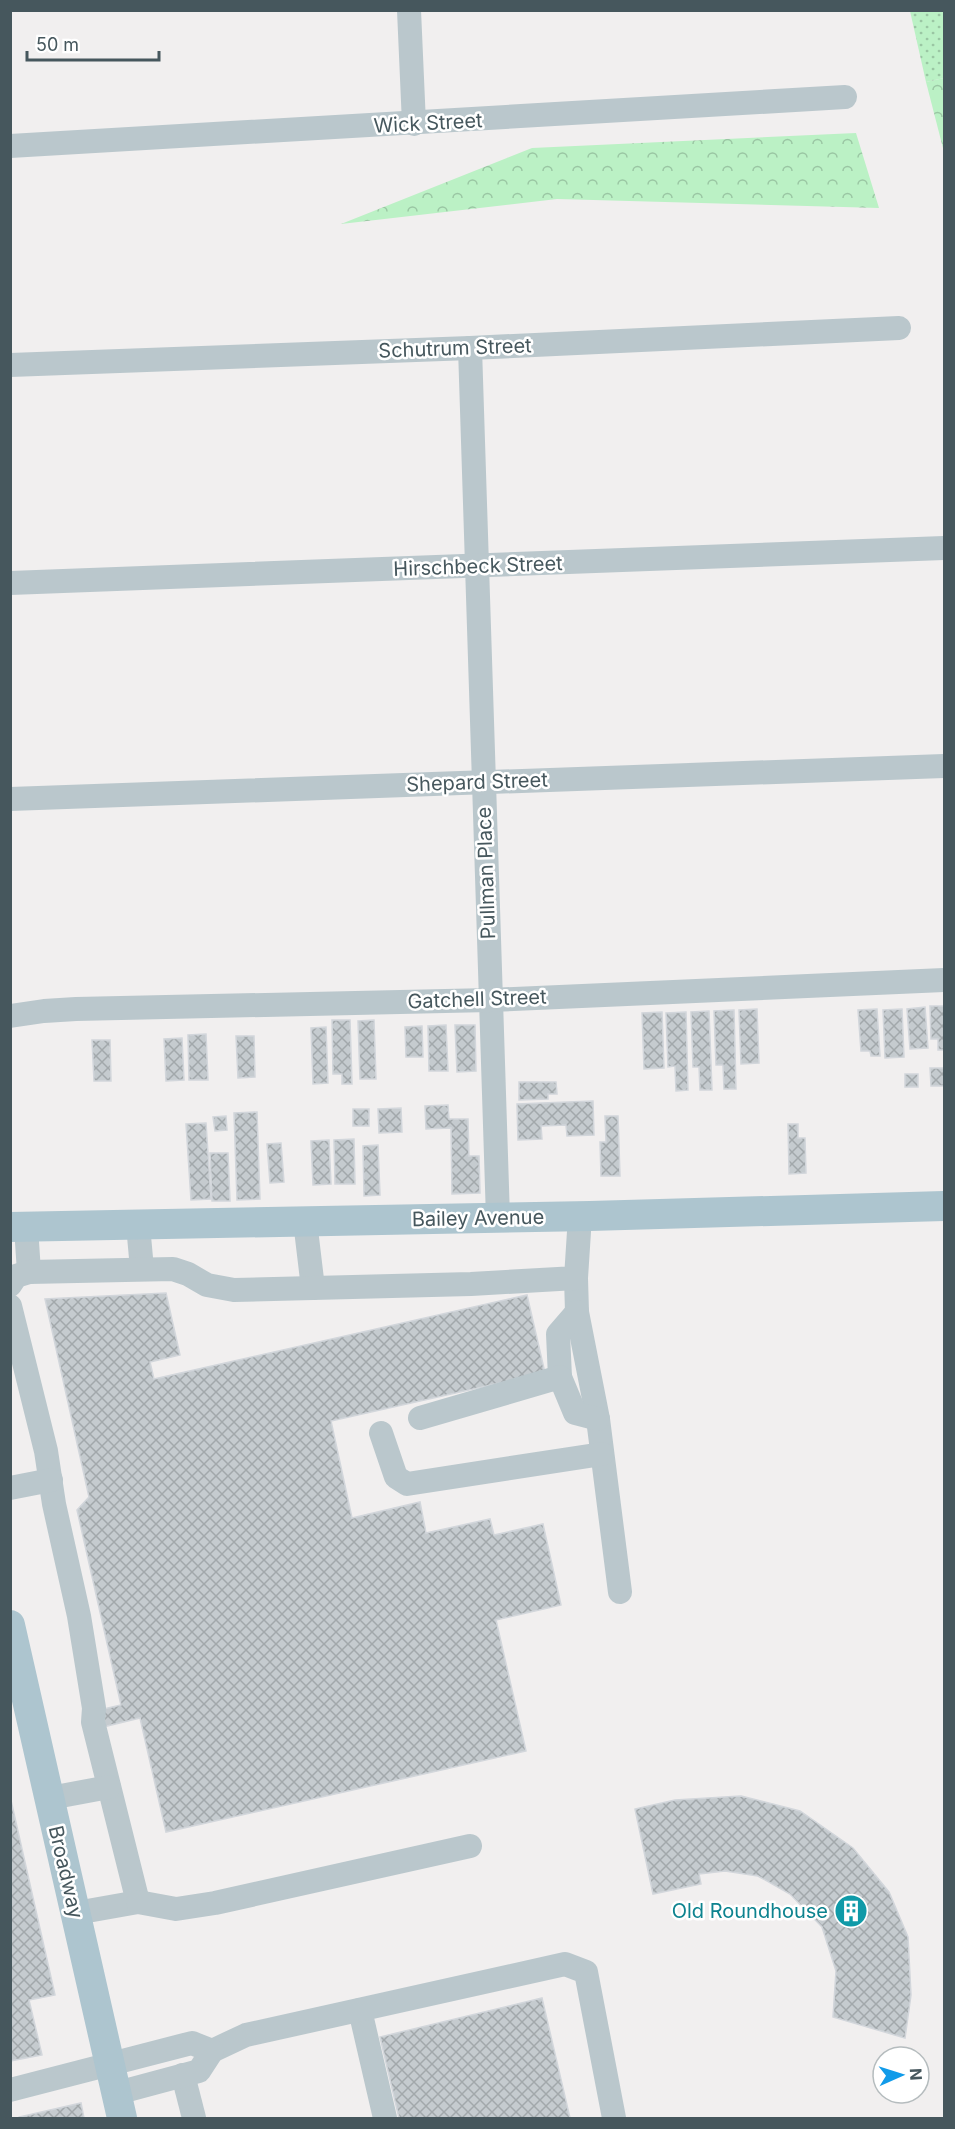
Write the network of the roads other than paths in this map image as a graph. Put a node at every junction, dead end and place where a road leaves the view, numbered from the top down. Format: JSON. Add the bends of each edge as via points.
{"nodes":[{"id":1,"x":409,"y":10,"type":"edge"},
{"id":2,"x":845,"y":97,"type":"dead end"},
{"id":3,"x":414,"y":124,"type":"junction"},
{"id":4,"x":10,"y":146,"type":"edge"},
{"id":5,"x":899,"y":328,"type":"dead end"},
{"id":6,"x":470,"y":348,"type":"junction"},
{"id":7,"x":10,"y":365,"type":"edge"},
{"id":8,"x":945,"y":548,"type":"edge"},
{"id":9,"x":476,"y":566,"type":"junction"},
{"id":10,"x":10,"y":583,"type":"edge"},
{"id":11,"x":945,"y":766,"type":"edge"},
{"id":12,"x":483,"y":783,"type":"junction"},
{"id":13,"x":10,"y":800,"type":"edge"},
{"id":14,"x":945,"y":980,"type":"edge"},
{"id":15,"x":490,"y":1000,"type":"junction"},
{"id":16,"x":10,"y":1016,"type":"edge"},
{"id":17,"x":945,"y":1206,"type":"edge"},
{"id":18,"x":580,"y":1216,"type":"junction"},
{"id":19,"x":498,"y":1218,"type":"junction"},
{"id":20,"x":305,"y":1221,"type":"junction"},
{"id":21,"x":138,"y":1225,"type":"junction"},
{"id":22,"x":18,"y":1227,"type":"edge"},
{"id":23,"x":142,"y":1269,"type":"junction"},
{"id":24,"x":20,"y":1278,"type":"edge"},
{"id":25,"x":576,"y":1278,"type":"junction"},
{"id":26,"x":313,"y":1288,"type":"junction"},
{"id":27,"x":10,"y":1306,"type":"edge"},
{"id":28,"x":577,"y":1312,"type":"junction"},
{"id":29,"x":560,"y":1377,"type":"junction"},
{"id":30,"x":420,"y":1418,"type":"dead end"},
{"id":31,"x":598,"y":1419,"type":"junction"},
{"id":32,"x":381,"y":1433,"type":"dead end"},
{"id":33,"x":602,"y":1454,"type":"junction"},
{"id":34,"x":51,"y":1480,"type":"junction"},
{"id":35,"x":10,"y":1488,"type":"edge"},
{"id":36,"x":620,"y":1592,"type":"dead end"},
{"id":37,"x":10,"y":1625,"type":"edge"},
{"id":38,"x":109,"y":1787,"type":"junction"},
{"id":39,"x":50,"y":1798,"type":"junction"},
{"id":40,"x":470,"y":1846,"type":"dead end"},
{"id":41,"x":138,"y":1902,"type":"junction"},
{"id":42,"x":76,"y":1913,"type":"junction"},
{"id":43,"x":360,"y":2010,"type":"junction"},
{"id":44,"x":212,"y":2051,"type":"junction"},
{"id":45,"x":110,"y":2063,"type":"junction"},
{"id":46,"x":183,"y":2075,"type":"junction"},
{"id":47,"x":10,"y":2090,"type":"edge"},
{"id":48,"x":119,"y":2106,"type":"edge"},
{"id":49,"x":194,"y":2118,"type":"edge"},
{"id":50,"x":385,"y":2118,"type":"edge"},
{"id":51,"x":614,"y":2118,"type":"edge"}],
"edges":[{"from":1,"to":3,"type":"street"},
{"from":2,"to":3,"type":"street","name":"Wick Street"},
{"from":3,"to":4,"type":"street","name":"Wick Street"},
{"from":5,"to":6,"type":"street","name":"Schutrum Street"},
{"from":6,"to":7,"type":"street","name":"Schutrum Street"},
{"from":6,"to":9,"type":"street","name":"Pullman Place"},
{"from":8,"to":9,"type":"street","name":"Hirschbeck Street"},
{"from":9,"to":10,"type":"street","name":"Hirschbeck Street"},
{"from":9,"to":12,"type":"street","name":"Pullman Place"},
{"from":11,"to":12,"type":"street","name":"Shepard Street"},
{"from":12,"to":13,"type":"street","name":"Shepard Street"},
{"from":12,"to":15,"type":"street","name":"Pullman Place"},
{"from":14,"to":15,"type":"street","name":"Gatchell Street"},
{"from":15,"to":16,"type":"street","name":"Gatchell Street","via":[[76,1009]]},
{"from":15,"to":19,"type":"street","name":"Pullman Place"},
{"from":17,"to":18,"type":"main road","name":"Bailey Avenue"},
{"from":18,"to":19,"type":"main road","name":"Bailey Avenue"},
{"from":18,"to":25,"type":"street"},
{"from":19,"to":20,"type":"main road","name":"Bailey Avenue"},
{"from":20,"to":21,"type":"main road","name":"Bailey Avenue"},
{"from":20,"to":26,"type":"street"},
{"from":21,"to":22,"type":"main road","name":"Bailey Avenue"},
{"from":21,"to":23,"type":"street"},
{"from":22,"to":24,"type":"street"},
{"from":23,"to":24,"type":"street"},
{"from":23,"to":26,"type":"street","via":[[173,1269],[225,1289]]},
{"from":25,"to":26,"type":"street"},
{"from":25,"to":28,"type":"street"},
{"from":27,"to":34,"type":"street"},
{"from":28,"to":29,"type":"street","via":[[558,1334]]},
{"from":28,"to":31,"type":"street"},
{"from":29,"to":30,"type":"street"},
{"from":29,"to":31,"type":"street","via":[[575,1413]]},
{"from":31,"to":33,"type":"street"},
{"from":32,"to":33,"type":"street","via":[[396,1477],[408,1484]]},
{"from":33,"to":36,"type":"street"},
{"from":34,"to":35,"type":"street"},
{"from":34,"to":38,"type":"street","via":[[79,1616],[93,1722]]},
{"from":37,"to":39,"type":"main road","name":"Broadway"},
{"from":38,"to":39,"type":"street"},
{"from":38,"to":41,"type":"street"},
{"from":39,"to":42,"type":"main road","name":"Broadway"},
{"from":40,"to":41,"type":"street","via":[[215,1904],[176,1909]]},
{"from":41,"to":42,"type":"street"},
{"from":42,"to":45,"type":"main road","name":"Broadway"},
{"from":43,"to":44,"type":"street","via":[[246,2035]]},
{"from":43,"to":50,"type":"street"},
{"from":43,"to":51,"type":"street","via":[[565,1964],[586,1972]]},
{"from":44,"to":45,"type":"street","via":[[192,2043]]},
{"from":44,"to":46,"type":"street","via":[[199,2071]]},
{"from":45,"to":47,"type":"street"},
{"from":45,"to":48,"type":"main road","name":"Broadway"},
{"from":46,"to":48,"type":"street"},
{"from":46,"to":49,"type":"street"}]}
